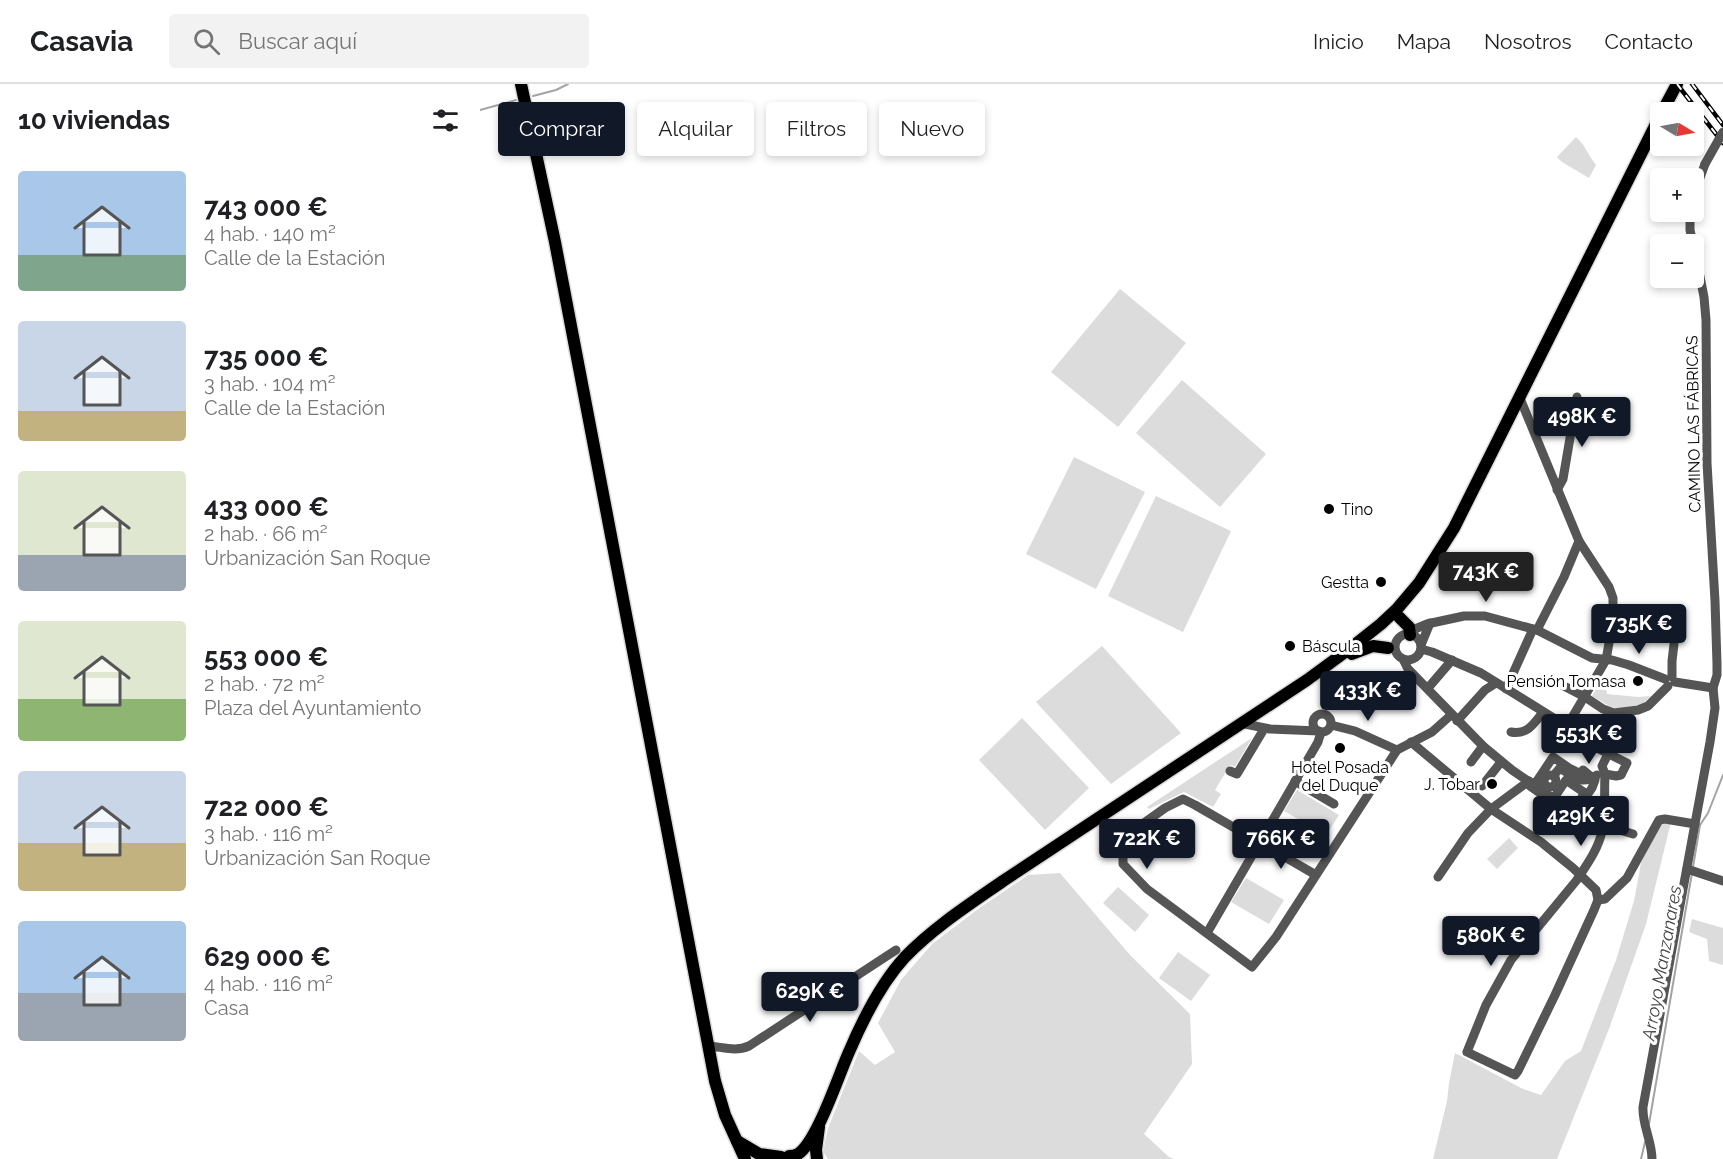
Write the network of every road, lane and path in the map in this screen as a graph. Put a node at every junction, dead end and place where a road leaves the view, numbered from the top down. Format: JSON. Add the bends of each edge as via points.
{"nodes":[{"id":1,"x":521,"y":84,"type":"edge"},
{"id":2,"x":1677,"y":84,"type":"edge"},
{"id":3,"x":1668,"y":102,"type":"edge"},
{"id":4,"x":1723,"y":132,"type":"edge"},
{"id":5,"x":1650,"y":137,"type":"edge"},
{"id":6,"x":1704,"y":169,"type":"edge"},
{"id":7,"x":1702,"y":288,"type":"edge"},
{"id":8,"x":1519,"y":396,"type":"junction"},
{"id":9,"x":1577,"y":397,"type":"dead end"},
{"id":10,"x":1557,"y":490,"type":"junction"},
{"id":11,"x":1447,"y":539,"type":"junction"},
{"id":12,"x":1579,"y":541,"type":"junction"},
{"id":13,"x":1419,"y":583,"type":"junction"},
{"id":14,"x":1719,"y":602,"type":"edge"},
{"id":15,"x":1395,"y":618,"type":"junction"},
{"id":16,"x":1431,"y":623,"type":"junction"},
{"id":17,"x":1535,"y":630,"type":"junction"},
{"id":18,"x":1410,"y":635,"type":"junction"},
{"id":19,"x":1378,"y":636,"type":"junction"},
{"id":20,"x":1674,"y":644,"type":"dead end"},
{"id":21,"x":1420,"y":650,"type":"junction"},
{"id":22,"x":1352,"y":651,"type":"junction"},
{"id":23,"x":1396,"y":652,"type":"junction"},
{"id":24,"x":1452,"y":660,"type":"junction"},
{"id":25,"x":1606,"y":660,"type":"junction"},
{"id":26,"x":1723,"y":667,"type":"edge"},
{"id":27,"x":1414,"y":675,"type":"junction"},
{"id":28,"x":1717,"y":675,"type":"junction"},
{"id":29,"x":1670,"y":681,"type":"junction"},
{"id":30,"x":1496,"y":683,"type":"junction"},
{"id":31,"x":1560,"y":684,"type":"dead end"},
{"id":32,"x":1428,"y":688,"type":"junction"},
{"id":33,"x":1713,"y":688,"type":"junction"},
{"id":34,"x":1506,"y":689,"type":"junction"},
{"id":35,"x":1584,"y":699,"type":"junction"},
{"id":36,"x":1543,"y":712,"type":"junction"},
{"id":37,"x":1454,"y":718,"type":"junction"},
{"id":38,"x":1314,"y":722,"type":"junction"},
{"id":39,"x":1240,"y":723,"type":"junction"},
{"id":40,"x":1331,"y":725,"type":"junction"},
{"id":41,"x":1567,"y":726,"type":"junction"},
{"id":42,"x":1264,"y":729,"type":"junction"},
{"id":43,"x":1294,"y":730,"type":"junction"},
{"id":44,"x":1320,"y":732,"type":"junction"},
{"id":45,"x":1511,"y":732,"type":"dead end"},
{"id":46,"x":1411,"y":742,"type":"junction"},
{"id":47,"x":1483,"y":746,"type":"junction"},
{"id":48,"x":1396,"y":750,"type":"junction"},
{"id":49,"x":1608,"y":754,"type":"junction"},
{"id":50,"x":1554,"y":758,"type":"junction"},
{"id":51,"x":1471,"y":762,"type":"dead end"},
{"id":52,"x":1501,"y":762,"type":"junction"},
{"id":53,"x":1230,"y":771,"type":"dead end"},
{"id":54,"x":1557,"y":772,"type":"junction"},
{"id":55,"x":1604,"y":775,"type":"junction"},
{"id":56,"x":1593,"y":778,"type":"junction"},
{"id":57,"x":1295,"y":781,"type":"junction"},
{"id":58,"x":1531,"y":783,"type":"junction"},
{"id":59,"x":1482,"y":786,"type":"dead end"},
{"id":60,"x":1545,"y":789,"type":"junction"},
{"id":61,"x":1553,"y":797,"type":"junction"},
{"id":62,"x":1334,"y":804,"type":"dead end"},
{"id":63,"x":1491,"y":809,"type":"junction"},
{"id":64,"x":1695,"y":824,"type":"junction"},
{"id":65,"x":1603,"y":827,"type":"junction"},
{"id":66,"x":1633,"y":834,"type":"dead end"},
{"id":67,"x":1260,"y":842,"type":"junction"},
{"id":68,"x":1690,"y":870,"type":"junction"},
{"id":69,"x":1580,"y":874,"type":"junction"},
{"id":70,"x":1316,"y":875,"type":"junction"},
{"id":71,"x":1438,"y":878,"type":"dead end"},
{"id":72,"x":1723,"y":881,"type":"edge"},
{"id":73,"x":1598,"y":900,"type":"junction"},
{"id":74,"x":1207,"y":933,"type":"junction"},
{"id":75,"x":896,"y":950,"type":"dead end"},
{"id":76,"x":709,"y":1046,"type":"junction"},
{"id":77,"x":819,"y":1125,"type":"junction"},
{"id":78,"x":736,"y":1140,"type":"junction"},
{"id":79,"x":782,"y":1157,"type":"edge"},
{"id":80,"x":745,"y":1159,"type":"edge"},
{"id":81,"x":804,"y":1159,"type":"edge"},
{"id":82,"x":817,"y":1159,"type":"edge"},
{"id":83,"x":1652,"y":1159,"type":"edge"}],
"edges":[{"from":1,"to":76,"type":"highway"},
{"from":2,"to":3,"type":"highway"},
{"from":4,"to":6,"type":"street","bridge":true},
{"from":5,"to":8,"type":"highway"},
{"from":7,"to":14,"type":"street","name":"CAMINO LAS FÁBRICAS","via":[[1707,463]]},
{"from":8,"to":10,"type":"street"},
{"from":8,"to":11,"type":"highway"},
{"from":9,"to":10,"type":"street","via":[[1563,478]]},
{"from":10,"to":12,"type":"street"},
{"from":11,"to":13,"type":"highway"},
{"from":11,"to":15,"type":"highway","via":[[1428,580],[1413,602]]},
{"from":12,"to":17,"type":"street"},
{"from":12,"to":25,"type":"street","via":[[1613,598]]},
{"from":13,"to":15,"type":"highway"},
{"from":13,"to":22,"type":"highway"},
{"from":14,"to":28,"type":"street","name":"CAMINO LAS FÁBRICAS"},
{"from":15,"to":18,"type":"highway","via":[[1409,627]]},
{"from":15,"to":19,"type":"highway"},
{"from":15,"to":22,"type":"highway"},
{"from":16,"to":17,"type":"street","via":[[1477,616]]},
{"from":16,"to":18,"type":"street","via":[[1414,629]]},
{"from":16,"to":21,"type":"street"},
{"from":17,"to":25,"type":"street","via":[[1592,658]]},
{"from":17,"to":34,"type":"street"},
{"from":18,"to":21,"type":"street","via":[[1417,638]]},
{"from":18,"to":23,"type":"street","via":[[1400,638]]},
{"from":19,"to":22,"type":"highway"},
{"from":19,"to":23,"type":"highway"},
{"from":20,"to":29,"type":"street"},
{"from":21,"to":23,"type":"street","via":[[1410,660]]},
{"from":21,"to":24,"type":"street"},
{"from":21,"to":27,"type":"street"},
{"from":22,"to":23,"type":"highway","via":[[1373,645]]},
{"from":22,"to":39,"type":"highway"},
{"from":23,"to":27,"type":"street"},
{"from":24,"to":30,"type":"street"},
{"from":24,"to":32,"type":"street"},
{"from":25,"to":29,"type":"street"},
{"from":25,"to":35,"type":"street"},
{"from":26,"to":28,"type":"street","name":"CAMINO LAS FÁBRICAS"},
{"from":27,"to":32,"type":"street"},
{"from":28,"to":33,"type":"street","name":"CAMINO LAS FÁBRICAS"},
{"from":29,"to":33,"type":"street"},
{"from":29,"to":35,"type":"street","via":[[1648,706],[1638,710],[1619,713]]},
{"from":30,"to":34,"type":"street"},
{"from":30,"to":37,"type":"street"},
{"from":31,"to":35,"type":"street"},
{"from":32,"to":37,"type":"street"},
{"from":33,"to":64,"type":"street","name":"CAMINO LAS FÁBRICAS","via":[[1715,708]]},
{"from":34,"to":36,"type":"street"},
{"from":35,"to":41,"type":"street"},
{"from":36,"to":41,"type":"street"},
{"from":36,"to":45,"type":"street","via":[[1531,728]]},
{"from":37,"to":46,"type":"street"},
{"from":37,"to":47,"type":"street"},
{"from":38,"to":40,"type":"street","via":[[1318,715],[1324,715]]},
{"from":38,"to":43,"type":"street"},
{"from":38,"to":44,"type":"street"},
{"from":39,"to":42,"type":"street"},
{"from":39,"to":77,"type":"highway","via":[[960,911],[904,958],[859,1029]]},
{"from":40,"to":44,"type":"street"},
{"from":40,"to":48,"type":"street","via":[[1355,731]]},
{"from":41,"to":49,"type":"street"},
{"from":42,"to":43,"type":"street"},
{"from":42,"to":53,"type":"street","via":[[1237,774]]},
{"from":43,"to":44,"type":"street"},
{"from":44,"to":57,"type":"street"},
{"from":46,"to":48,"type":"street"},
{"from":46,"to":63,"type":"street"},
{"from":47,"to":51,"type":"street"},
{"from":47,"to":52,"type":"street"},
{"from":48,"to":70,"type":"street"},
{"from":49,"to":55,"type":"street","via":[[1602,766]]},
{"from":49,"to":55,"type":"street","via":[[1628,761],[1621,775]]},
{"from":50,"to":54,"type":"street"},
{"from":50,"to":56,"type":"street"},
{"from":50,"to":58,"type":"street"},
{"from":52,"to":58,"type":"street"},
{"from":52,"to":59,"type":"street"},
{"from":54,"to":56,"type":"street","via":[[1584,781]]},
{"from":54,"to":60,"type":"street","via":[[1555,785]]},
{"from":55,"to":56,"type":"street"},
{"from":55,"to":65,"type":"street"},
{"from":56,"to":61,"type":"street","via":[[1585,798],[1585,793],[1566,780]]},
{"from":57,"to":62,"type":"street"},
{"from":57,"to":67,"type":"street"},
{"from":58,"to":60,"type":"street"},
{"from":58,"to":61,"type":"street","via":[[1550,800]]},
{"from":58,"to":63,"type":"street"},
{"from":60,"to":61,"type":"street"},
{"from":61,"to":65,"type":"street","via":[[1589,823]]},
{"from":63,"to":69,"type":"street","via":[[1537,838]]},
{"from":63,"to":71,"type":"street","via":[[1468,833]]},
{"from":64,"to":68,"type":"street","name":"CAMINO LAS FÁBRICAS"},
{"from":64,"to":73,"type":"street","via":[[1659,820],[1628,878],[1605,899]]},
{"from":65,"to":66,"type":"street"},
{"from":65,"to":69,"type":"street"},
{"from":67,"to":70,"type":"street"},
{"from":67,"to":74,"type":"street"},
{"from":67,"to":74,"type":"street","via":[[1183,799],[1147,819],[1123,857],[1123,864],[1147,889]]},
{"from":68,"to":72,"type":"street"},
{"from":68,"to":83,"type":"street","name":"CAMINO LAS FÁBRICAS","via":[[1643,1107]]},
{"from":69,"to":73,"type":"street","via":[[1594,887]]},
{"from":69,"to":73,"type":"street","via":[[1510,960],[1467,1052],[1515,1075]]},
{"from":70,"to":74,"type":"street","via":[[1252,967]]},
{"from":75,"to":76,"type":"street","via":[[749,1046]]},
{"from":76,"to":78,"type":"highway","via":[[719,1100]]},
{"from":77,"to":79,"type":"highway","via":[[799,1153]]},
{"from":77,"to":82,"type":"highway"},
{"from":78,"to":79,"type":"highway","via":[[759,1154]]},
{"from":78,"to":80,"type":"highway"},
{"from":79,"to":81,"type":"highway"}]}
